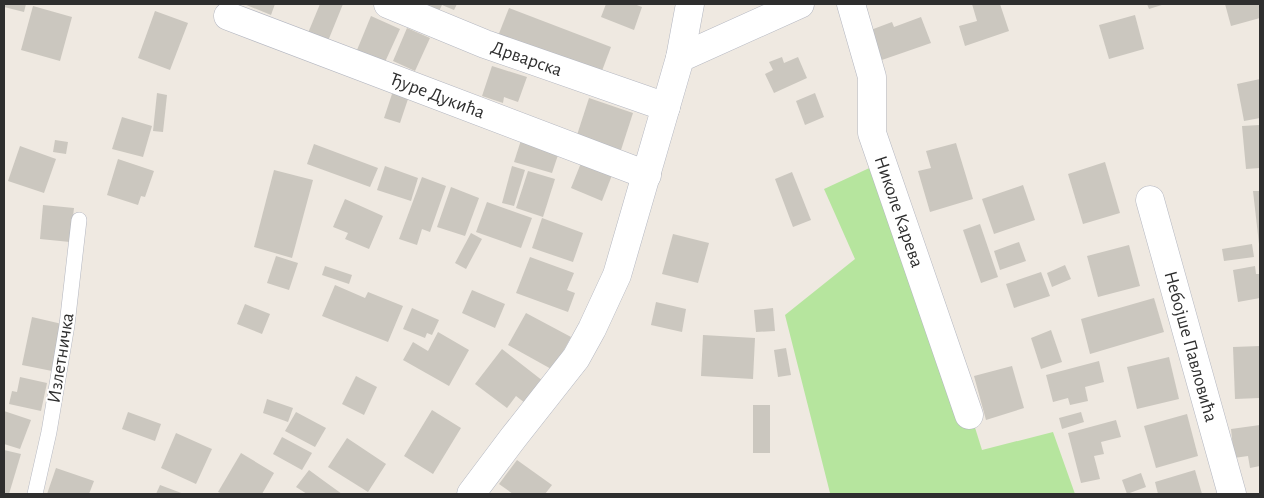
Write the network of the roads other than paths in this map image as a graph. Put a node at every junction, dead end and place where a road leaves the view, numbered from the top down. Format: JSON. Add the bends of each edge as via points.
{"nodes":[{"id":1,"x":388,"y":4,"type":"edge"},
{"id":2,"x":690,"y":4,"type":"edge"},
{"id":3,"x":800,"y":4,"type":"edge"},
{"id":4,"x":851,"y":4,"type":"edge"},
{"id":5,"x":228,"y":16,"type":"dead end"},
{"id":6,"x":680,"y":58,"type":"junction"},
{"id":7,"x":666,"y":107,"type":"junction"},
{"id":8,"x":646,"y":175,"type":"junction"},
{"id":9,"x":1150,"y":200,"type":"dead end"},
{"id":10,"x":79,"y":220,"type":"dead end"},
{"id":11,"x":969,"y":415,"type":"dead end"},
{"id":12,"x":35,"y":494,"type":"edge"},
{"id":13,"x":471,"y":494,"type":"edge"},
{"id":14,"x":1232,"y":494,"type":"edge"}],
"edges":[{"from":1,"to":7,"type":"street","name":"Дрварска","via":[[485,44]]},
{"from":2,"to":6,"type":"street"},
{"from":3,"to":6,"type":"street"},
{"from":4,"to":11,"type":"street","name":"Николе Карева","via":[[872,77],[872,133]]},
{"from":5,"to":8,"type":"street","name":"Ђуре Дукића"},
{"from":6,"to":7,"type":"street"},
{"from":7,"to":8,"type":"street"},
{"from":8,"to":13,"type":"street","via":[[617,274],[592,329],[576,358]]},
{"from":9,"to":14,"type":"street","name":"Небојше Павловића"},
{"from":10,"to":12,"type":"lane","name":"Излетничка","via":[[67,325]]}]}
